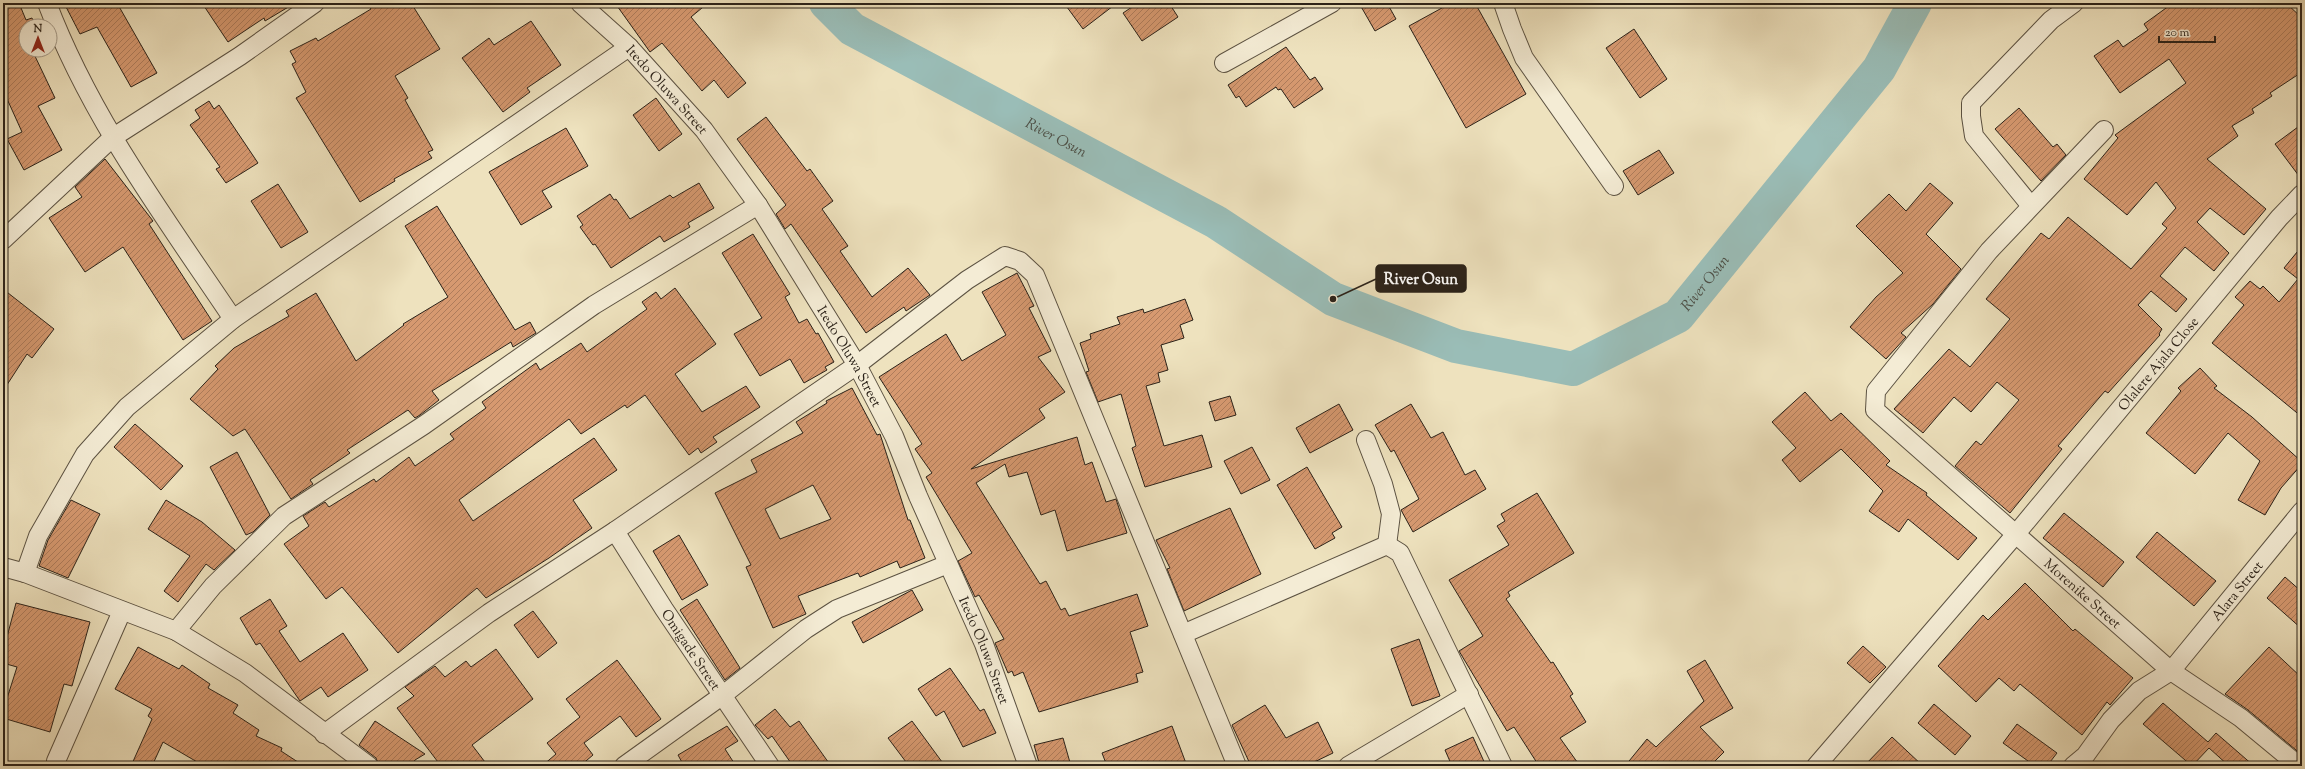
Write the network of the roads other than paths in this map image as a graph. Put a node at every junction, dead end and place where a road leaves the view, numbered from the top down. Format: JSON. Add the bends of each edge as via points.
{"nodes":[{"id":1,"x":47,"y":3,"type":"edge"},
{"id":2,"x":315,"y":3,"type":"edge"},
{"id":3,"x":580,"y":3,"type":"edge"},
{"id":4,"x":1332,"y":3,"type":"edge"},
{"id":5,"x":1504,"y":3,"type":"edge"},
{"id":6,"x":2074,"y":3,"type":"edge"},
{"id":7,"x":629,"y":46,"type":"junction"},
{"id":8,"x":1224,"y":63,"type":"dead end"},
{"id":9,"x":2104,"y":130,"type":"dead end"},
{"id":10,"x":112,"y":138,"type":"junction"},
{"id":11,"x":1614,"y":186,"type":"dead end"},
{"id":12,"x":2302,"y":194,"type":"edge"},
{"id":13,"x":758,"y":205,"type":"junction"},
{"id":14,"x":2031,"y":206,"type":"junction"},
{"id":15,"x":3,"y":240,"type":"edge"},
{"id":16,"x":233,"y":319,"type":"junction"},
{"id":17,"x":857,"y":365,"type":"junction"},
{"id":18,"x":1366,"y":440,"type":"dead end"},
{"id":19,"x":2302,"y":511,"type":"edge"},
{"id":20,"x":615,"y":531,"type":"junction"},
{"id":21,"x":2015,"y":535,"type":"junction"},
{"id":22,"x":1388,"y":545,"type":"junction"},
{"id":23,"x":948,"y":564,"type":"junction"},
{"id":24,"x":3,"y":567,"type":"edge"},
{"id":25,"x":25,"y":573,"type":"junction"},
{"id":26,"x":122,"y":611,"type":"junction"},
{"id":27,"x":176,"y":632,"type":"junction"},
{"id":28,"x":1183,"y":634,"type":"junction"},
{"id":29,"x":2171,"y":671,"type":"junction"},
{"id":30,"x":1469,"y":694,"type":"junction"},
{"id":31,"x":723,"y":695,"type":"junction"},
{"id":32,"x":324,"y":734,"type":"junction"},
{"id":33,"x":56,"y":761,"type":"dead end"},
{"id":34,"x":369,"y":766,"type":"edge"},
{"id":35,"x":624,"y":766,"type":"edge"},
{"id":36,"x":770,"y":766,"type":"edge"},
{"id":37,"x":1028,"y":766,"type":"edge"},
{"id":38,"x":1237,"y":766,"type":"edge"},
{"id":39,"x":1348,"y":766,"type":"edge"},
{"id":40,"x":1503,"y":766,"type":"edge"},
{"id":41,"x":1816,"y":766,"type":"edge"},
{"id":42,"x":2073,"y":766,"type":"edge"},
{"id":43,"x":2299,"y":766,"type":"edge"}],
"edges":[{"from":1,"to":10,"type":"street","via":[[64,46]]},
{"from":2,"to":10,"type":"street","via":[[240,56]]},
{"from":3,"to":7,"type":"street","name":"Itedo Oluwa Street"},
{"from":4,"to":8,"type":"street"},
{"from":5,"to":11,"type":"street","via":[[1524,58]]},
{"from":6,"to":14,"type":"street","via":[[2051,20],[1971,103],[1974,136]]},
{"from":7,"to":13,"type":"street","name":"Itedo Oluwa Street","via":[[704,130]]},
{"from":7,"to":16,"type":"street"},
{"from":9,"to":14,"type":"street"},
{"from":10,"to":15,"type":"street"},
{"from":10,"to":16,"type":"street"},
{"from":12,"to":21,"type":"street","name":"Olalere Ajala Close","via":[[2279,218]]},
{"from":13,"to":17,"type":"street","name":"Itedo Oluwa Street"},
{"from":13,"to":27,"type":"street","via":[[594,305],[424,425],[284,516],[213,586]]},
{"from":14,"to":21,"type":"street","name":"Morenike Street","via":[[1989,251],[1876,390],[1875,410]]},
{"from":16,"to":25,"type":"street","via":[[127,407],[85,454],[38,536]]},
{"from":17,"to":20,"type":"street"},
{"from":17,"to":23,"type":"street","name":"Itedo Oluwa Street","via":[[894,436]]},
{"from":17,"to":28,"type":"street","via":[[991,264],[1005,256],[1020,262],[1035,275]]},
{"from":18,"to":22,"type":"street","via":[[1392,514]]},
{"from":19,"to":29,"type":"street","name":"Alara Street"},
{"from":20,"to":31,"type":"street","name":"Omigade Street","via":[[664,610]]},
{"from":20,"to":32,"type":"street","via":[[489,613]]},
{"from":21,"to":29,"type":"street","name":"Morenike Street"},
{"from":21,"to":41,"type":"street","name":"Olalere Ajala Close"},
{"from":22,"to":28,"type":"street"},
{"from":22,"to":30,"type":"street","via":[[1400,553]]},
{"from":23,"to":31,"type":"street","via":[[836,610],[806,629]]},
{"from":23,"to":37,"type":"street","name":"Itedo Oluwa Street","via":[[984,644]]},
{"from":24,"to":25,"type":"street"},
{"from":25,"to":26,"type":"street"},
{"from":26,"to":27,"type":"street"},
{"from":26,"to":33,"type":"street"},
{"from":27,"to":32,"type":"street","via":[[245,673]]},
{"from":28,"to":38,"type":"street"},
{"from":29,"to":42,"type":"street","name":"Alara Street","via":[[2139,691],[2111,720],[2085,756]]},
{"from":29,"to":43,"type":"street","name":"Morenike Street","via":[[2241,718]]},
{"from":30,"to":39,"type":"street"},
{"from":30,"to":40,"type":"street"},
{"from":31,"to":35,"type":"street"},
{"from":31,"to":36,"type":"street","name":"Omigade Street"},
{"from":32,"to":34,"type":"street"}]}
